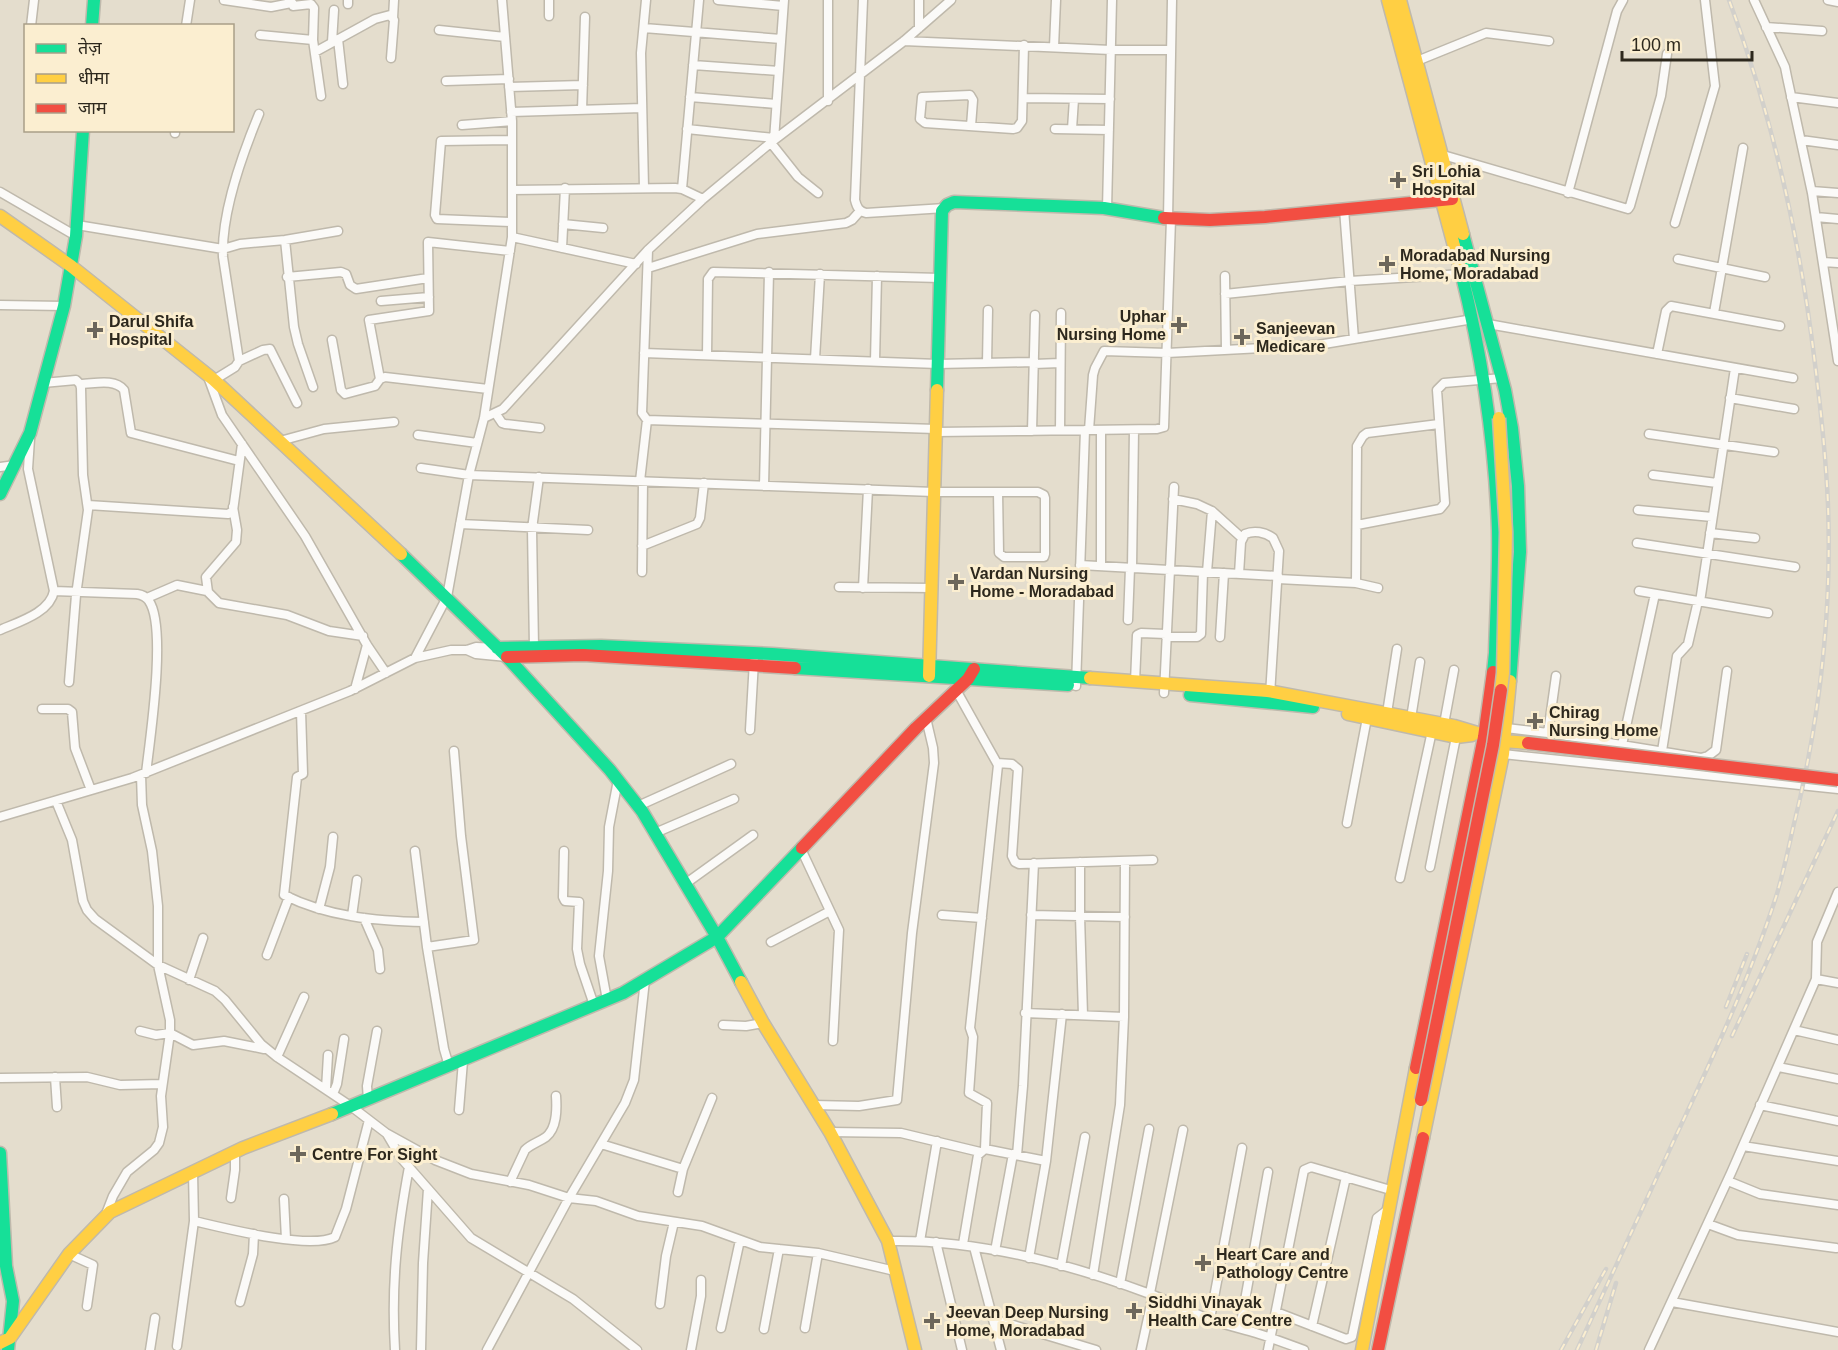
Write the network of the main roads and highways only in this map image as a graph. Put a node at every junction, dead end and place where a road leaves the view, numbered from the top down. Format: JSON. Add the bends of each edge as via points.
{"nodes":[{"id":1,"x":94,"y":0,"type":"edge"},
{"id":2,"x":1388,"y":0,"type":"edge"},
{"id":3,"x":1400,"y":0,"type":"edge"},
{"id":4,"x":92,"y":24,"type":"edge"},
{"id":5,"x":83,"y":132,"type":"edge"},
{"id":6,"x":1449,"y":199,"type":"junction"},
{"id":7,"x":0,"y":216,"type":"edge"},
{"id":8,"x":71,"y":266,"type":"junction"},
{"id":9,"x":1505,"y":390,"type":"junction"},
{"id":10,"x":1486,"y":395,"type":"junction"},
{"id":11,"x":1498,"y":413,"type":"junction"},
{"id":12,"x":0,"y":494,"type":"edge"},
{"id":13,"x":502,"y":652,"type":"junction"},
{"id":14,"x":754,"y":659,"type":"junction"},
{"id":15,"x":929,"y":671,"type":"junction"},
{"id":16,"x":971,"y":674,"type":"junction"},
{"id":17,"x":1077,"y":682,"type":"junction"},
{"id":18,"x":1163,"y":689,"type":"junction"},
{"id":19,"x":1348,"y":710,"type":"junction"},
{"id":20,"x":1480,"y":736,"type":"junction"},
{"id":21,"x":1504,"y":748,"type":"junction"},
{"id":22,"x":1838,"y":780,"type":"edge"},
{"id":23,"x":717,"y":937,"type":"junction"},
{"id":24,"x":1412,"y":1152,"type":"junction"},
{"id":25,"x":0,"y":1153,"type":"edge"},
{"id":26,"x":1399,"y":1163,"type":"junction"},
{"id":27,"x":1416,"y":1169,"type":"junction"},
{"id":28,"x":6,"y":1344,"type":"edge"},
{"id":29,"x":915,"y":1350,"type":"edge"},
{"id":30,"x":1362,"y":1350,"type":"edge"},
{"id":31,"x":1378,"y":1350,"type":"edge"}],
"edges":[{"from":1,"to":4,"type":"main road"},
{"from":2,"to":6,"type":"main road"},
{"from":3,"to":6,"type":"main road","via":[[1443,155]]},
{"from":5,"to":8,"type":"main road"},
{"from":6,"to":9,"type":"main road"},
{"from":6,"to":10,"type":"main road"},
{"from":6,"to":15,"type":"main road","via":[[1210,220],[1170,219],[1107,209],[954,202],[945,208]]},
{"from":7,"to":8,"type":"main road"},
{"from":8,"to":12,"type":"main road","via":[[30,433]]},
{"from":8,"to":13,"type":"main road","via":[[211,377]]},
{"from":9,"to":11,"type":"main road"},
{"from":9,"to":21,"type":"main road","via":[[1518,486],[1520,552]]},
{"from":10,"to":11,"type":"main road"},
{"from":10,"to":20,"type":"main road","via":[[1498,530],[1495,653]]},
{"from":11,"to":24,"type":"main road","bridge":true,"via":[[1506,532],[1503,673],[1493,745]]},
{"from":13,"to":14,"type":"main road"},
{"from":13,"to":14,"type":"main road","via":[[534,647],[601,646]]},
{"from":13,"to":23,"type":"main road","via":[[638,806]]},
{"from":14,"to":15,"type":"main road"},
{"from":15,"to":16,"type":"main road"},
{"from":16,"to":17,"type":"main road"},
{"from":16,"to":23,"type":"main road"},
{"from":17,"to":18,"type":"main road"},
{"from":17,"to":18,"type":"main road","via":[[1135,682]]},
{"from":18,"to":19,"type":"main road","via":[[1270,697]]},
{"from":19,"to":20,"type":"main road","via":[[1444,724]]},
{"from":19,"to":20,"type":"main road","via":[[1367,718],[1456,736]]},
{"from":20,"to":21,"type":"main road"},
{"from":20,"to":26,"type":"main road"},
{"from":21,"to":22,"type":"main road","bridge":true,"via":[[1528,743]]},
{"from":21,"to":27,"type":"main road"},
{"from":23,"to":28,"type":"main road","via":[[607,1000],[235,1152],[110,1212],[69,1254]]},
{"from":23,"to":29,"type":"main road","via":[[888,1241]]},
{"from":24,"to":26,"type":"main road"},
{"from":24,"to":27,"type":"main road"},
{"from":25,"to":28,"type":"main road","via":[[6,1266],[13,1301]]},
{"from":26,"to":30,"type":"main road"},
{"from":27,"to":31,"type":"main road"}]}
